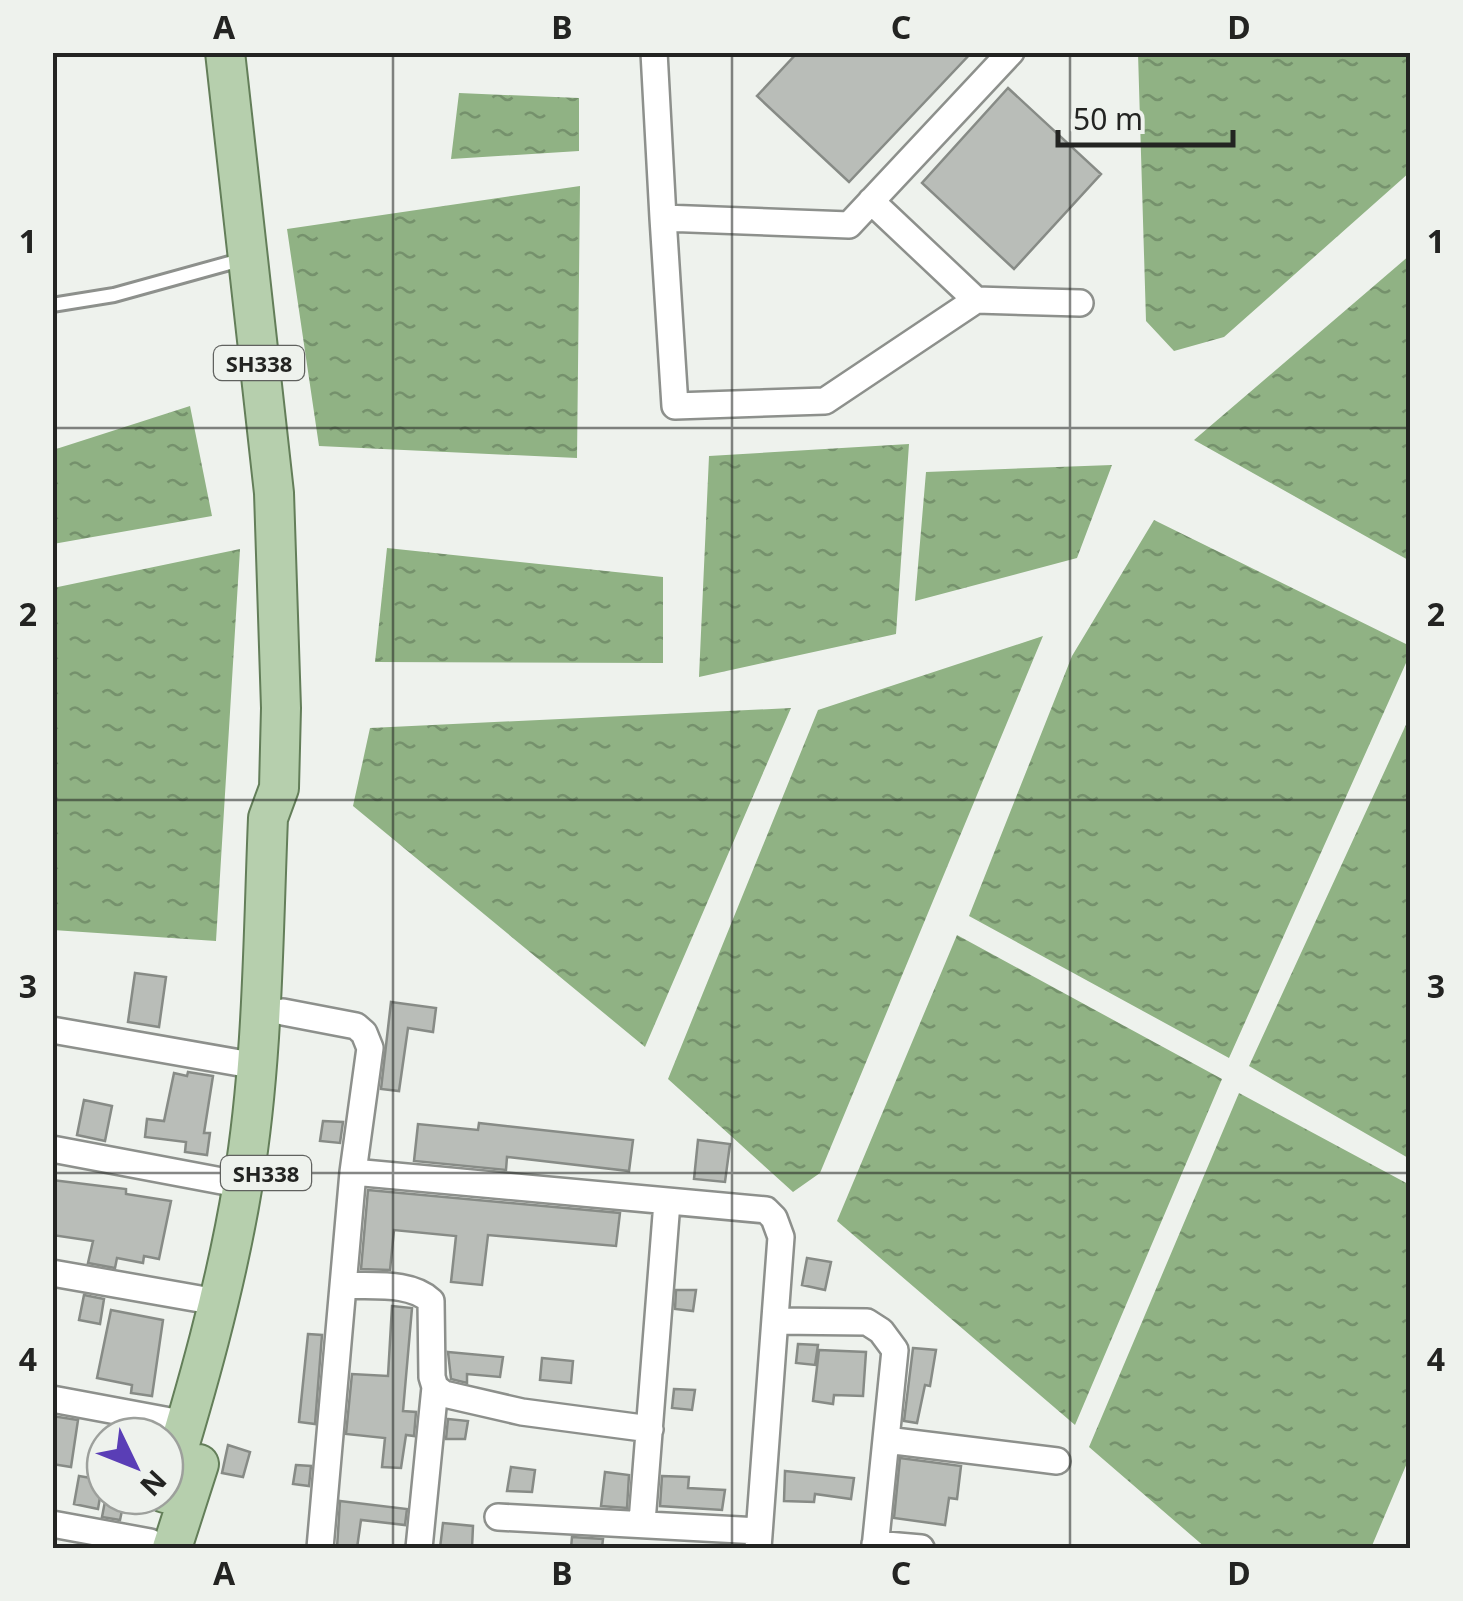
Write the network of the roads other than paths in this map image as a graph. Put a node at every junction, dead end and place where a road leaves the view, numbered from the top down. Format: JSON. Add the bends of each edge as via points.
{"nodes":[{"id":1,"x":225,"y":52,"type":"edge"},
{"id":2,"x":654,"y":52,"type":"edge"},
{"id":3,"x":1011,"y":52,"type":"edge"},
{"id":4,"x":872,"y":201,"type":"junction"},
{"id":5,"x":664,"y":218,"type":"junction"},
{"id":6,"x":247,"y":258,"type":"junction"},
{"id":7,"x":976,"y":300,"type":"junction"},
{"id":8,"x":1080,"y":303,"type":"dead end"},
{"id":9,"x":52,"y":305,"type":"edge"},
{"id":10,"x":279,"y":788,"type":"junction"},
{"id":11,"x":283,"y":1012,"type":"junction"},
{"id":12,"x":52,"y":1030,"type":"edge"},
{"id":13,"x":257,"y":1066,"type":"junction"},
{"id":14,"x":52,"y":1149,"type":"edge"},
{"id":15,"x":354,"y":1172,"type":"junction"},
{"id":16,"x":243,"y":1185,"type":"junction"},
{"id":17,"x":666,"y":1202,"type":"junction"},
{"id":18,"x":52,"y":1273,"type":"edge"},
{"id":19,"x":344,"y":1285,"type":"junction"},
{"id":20,"x":217,"y":1302,"type":"junction"},
{"id":21,"x":776,"y":1321,"type":"junction"},
{"id":22,"x":435,"y":1387,"type":"junction"},
{"id":23,"x":52,"y":1398,"type":"edge"},
{"id":24,"x":186,"y":1424,"type":"junction"},
{"id":25,"x":185,"y":1427,"type":"edge"},
{"id":26,"x":650,"y":1429,"type":"junction"},
{"id":27,"x":886,"y":1440,"type":"junction"},
{"id":28,"x":1057,"y":1461,"type":"dead end"},
{"id":29,"x":161,"y":1516,"type":"edge"},
{"id":30,"x":498,"y":1517,"type":"dead end"},
{"id":31,"x":642,"y":1522,"type":"junction"},
{"id":32,"x":52,"y":1524,"type":"edge"},
{"id":33,"x":758,"y":1540,"type":"edge"},
{"id":34,"x":156,"y":1546,"type":"edge"},
{"id":35,"x":875,"y":1546,"type":"edge"},
{"id":36,"x":320,"y":1548,"type":"edge"},
{"id":37,"x":420,"y":1548,"type":"edge"},
{"id":38,"x":921,"y":1548,"type":"edge"}],
"edges":[{"from":1,"to":6,"type":"main road","number":"SH338"},
{"from":2,"to":5,"type":"street"},
{"from":3,"to":4,"type":"street"},
{"from":4,"to":5,"type":"street","via":[[849,225]]},
{"from":4,"to":7,"type":"street"},
{"from":5,"to":7,"type":"street","via":[[675,406],[825,401]]},
{"from":6,"to":9,"type":"lane","via":[[140,289]]},
{"from":6,"to":10,"type":"main road","number":"SH338","via":[[274,493]]},
{"from":7,"to":8,"type":"street"},
{"from":10,"to":11,"type":"main road","number":"SH338","via":[[292,832]]},
{"from":10,"to":13,"type":"main road","number":"SH338","via":[[268,818]]},
{"from":11,"to":15,"type":"street","via":[[356,1026],[368,1040]]},
{"from":11,"to":34,"type":"main road","number":"SH338","via":[[264,1191],[242,1307],[210,1432]]},
{"from":12,"to":13,"type":"street"},
{"from":13,"to":16,"type":"main road","number":"SH338"},
{"from":14,"to":16,"type":"street"},
{"from":15,"to":17,"type":"street"},
{"from":15,"to":19,"type":"street"},
{"from":16,"to":20,"type":"main road","number":"SH338"},
{"from":17,"to":21,"type":"street","via":[[766,1210],[774,1218],[782,1237]]},
{"from":17,"to":26,"type":"street"},
{"from":18,"to":20,"type":"street"},
{"from":19,"to":22,"type":"street","via":[[410,1289],[431,1301]]},
{"from":19,"to":36,"type":"street"},
{"from":20,"to":24,"type":"main road","number":"SH338"},
{"from":21,"to":27,"type":"street","via":[[867,1322],[890,1340],[895,1350]]},
{"from":21,"to":33,"type":"street"},
{"from":22,"to":26,"type":"street","via":[[522,1412]]},
{"from":22,"to":37,"type":"street"},
{"from":23,"to":24,"type":"street"},
{"from":24,"to":25,"type":"main road","number":"SH338"},
{"from":26,"to":31,"type":"street"},
{"from":27,"to":28,"type":"street"},
{"from":27,"to":35,"type":"street"},
{"from":29,"to":34,"type":"main road","number":"SH338"},
{"from":30,"to":31,"type":"street"},
{"from":31,"to":33,"type":"street"},
{"from":32,"to":34,"type":"street"},
{"from":35,"to":38,"type":"street"}]}
